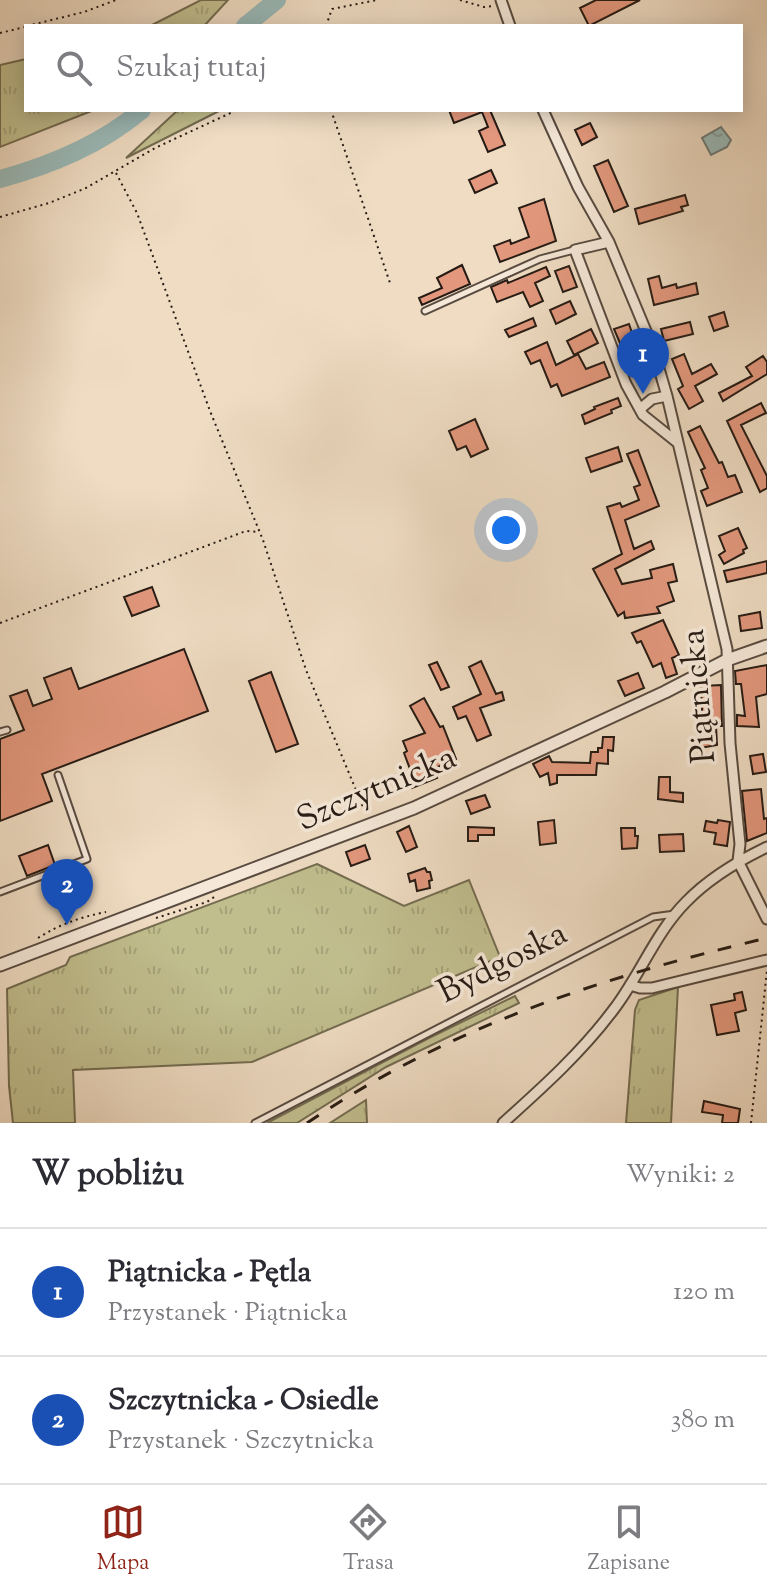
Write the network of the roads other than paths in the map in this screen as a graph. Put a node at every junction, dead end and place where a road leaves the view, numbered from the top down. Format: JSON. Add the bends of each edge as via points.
{"nodes":[{"id":1,"x":502,"y":3,"type":"edge"},
{"id":2,"x":509,"y":24,"type":"edge"},
{"id":3,"x":544,"y":112,"type":"edge"},
{"id":4,"x":609,"y":242,"type":"junction"},
{"id":5,"x":575,"y":250,"type":"junction"},
{"id":6,"x":425,"y":311,"type":"dead end"},
{"id":7,"x":667,"y":396,"type":"junction"},
{"id":8,"x":640,"y":409,"type":"junction"},
{"id":9,"x":678,"y":443,"type":"junction"},
{"id":10,"x":767,"y":646,"type":"edge"},
{"id":11,"x":727,"y":660,"type":"junction"},
{"id":12,"x":58,"y":775,"type":"dead end"},
{"id":13,"x":767,"y":847,"type":"edge"},
{"id":14,"x":738,"y":861,"type":"junction"},
{"id":15,"x":0,"y":892,"type":"edge"},
{"id":16,"x":676,"y":914,"type":"junction"},
{"id":17,"x":767,"y":919,"type":"edge"},
{"id":18,"x":767,"y":960,"type":"edge"},
{"id":19,"x":0,"y":965,"type":"edge"},
{"id":20,"x":630,"y":985,"type":"junction"},
{"id":21,"x":255,"y":1123,"type":"edge"},
{"id":22,"x":503,"y":1123,"type":"edge"}],
"edges":[{"from":1,"to":2,"type":"street"},
{"from":3,"to":4,"type":"street","name":"Piątnicka"},
{"from":4,"to":5,"type":"street"},
{"from":4,"to":7,"type":"street","name":"Piątnicka"},
{"from":5,"to":6,"type":"lane","via":[[540,259]]},
{"from":5,"to":8,"type":"street"},
{"from":7,"to":8,"type":"street"},
{"from":7,"to":9,"type":"street","name":"Piątnicka"},
{"from":8,"to":9,"type":"street"},
{"from":9,"to":11,"type":"street","name":"Piątnicka"},
{"from":10,"to":11,"type":"street","name":"Szczytnicka"},
{"from":11,"to":14,"type":"street","name":"Piątnicka"},
{"from":11,"to":19,"type":"street","name":"Szczytnicka","via":[[371,826]]},
{"from":12,"to":15,"type":"lane","via":[[87,859]]},
{"from":13,"to":14,"type":"street","name":"Bydgoska"},
{"from":14,"to":16,"type":"street","name":"Bydgoska"},
{"from":14,"to":17,"type":"street","name":"Piątnicka"},
{"from":16,"to":20,"type":"street"},
{"from":16,"to":21,"type":"lane","name":"Bydgoska","via":[[653,917]]},
{"from":18,"to":20,"type":"street","via":[[652,988]]},
{"from":20,"to":22,"type":"street","via":[[572,1060]]}]}
